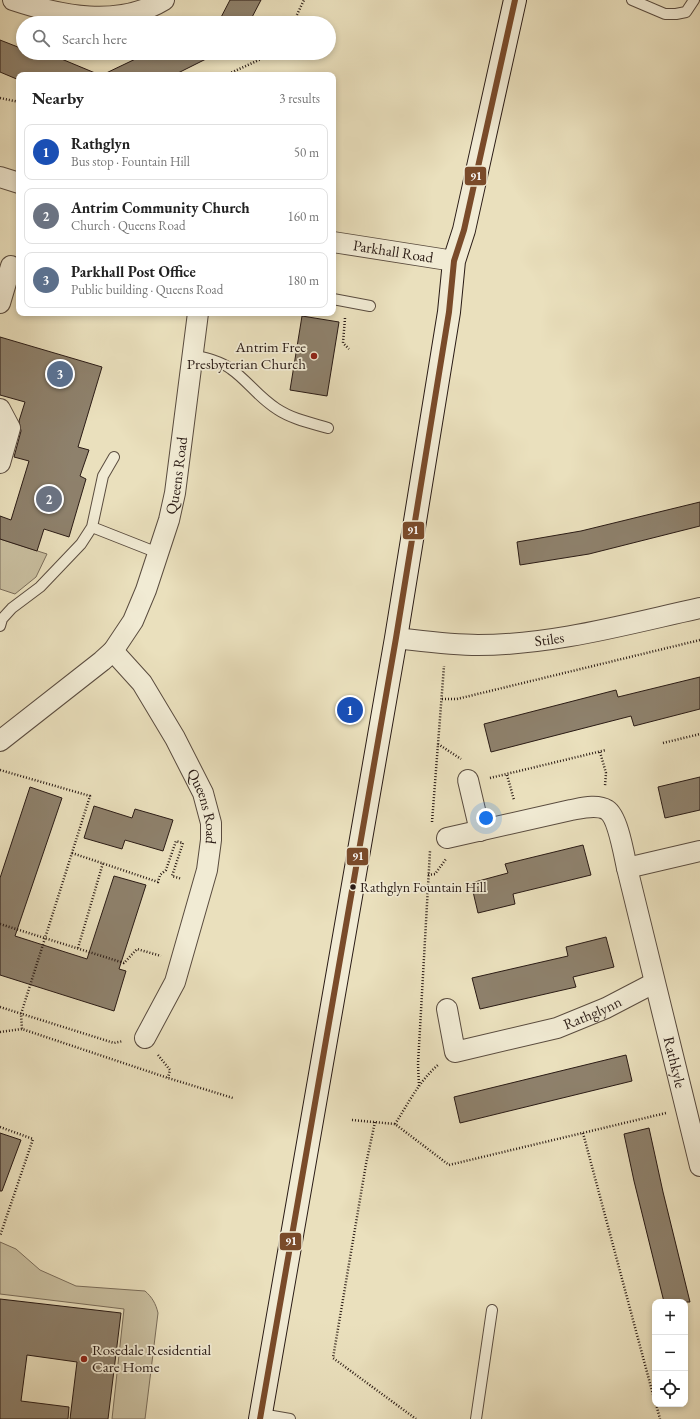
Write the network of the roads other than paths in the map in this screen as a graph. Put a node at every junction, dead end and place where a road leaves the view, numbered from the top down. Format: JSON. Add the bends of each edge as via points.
{"nodes":[{"id":1,"x":13,"y":0,"type":"edge"},
{"id":2,"x":164,"y":0,"type":"edge"},
{"id":3,"x":515,"y":0,"type":"edge"},
{"id":4,"x":632,"y":0,"type":"edge"},
{"id":5,"x":694,"y":0,"type":"edge"},
{"id":6,"x":79,"y":16,"type":"edge"},
{"id":7,"x":112,"y":16,"type":"edge"},
{"id":8,"x":0,"y":177,"type":"edge"},
{"id":9,"x":16,"y":182,"type":"edge"},
{"id":10,"x":336,"y":242,"type":"edge"},
{"id":11,"x":454,"y":261,"type":"junction"},
{"id":12,"x":10,"y":265,"type":"edge"},
{"id":13,"x":336,"y":300,"type":"edge"},
{"id":14,"x":0,"y":303,"type":"edge"},
{"id":15,"x":370,"y":306,"type":"dead end"},
{"id":16,"x":198,"y":316,"type":"edge"},
{"id":17,"x":194,"y":355,"type":"junction"},
{"id":18,"x":0,"y":410,"type":"edge"},
{"id":19,"x":328,"y":428,"type":"dead end"},
{"id":20,"x":114,"y":457,"type":"dead end"},
{"id":21,"x":0,"y":463,"type":"edge"},
{"id":22,"x":92,"y":527,"type":"junction"},
{"id":23,"x":158,"y":554,"type":"junction"},
{"id":24,"x":700,"y":608,"type":"edge"},
{"id":25,"x":0,"y":626,"type":"edge"},
{"id":26,"x":396,"y":638,"type":"junction"},
{"id":27,"x":113,"y":651,"type":"junction"},
{"id":28,"x":0,"y":741,"type":"edge"},
{"id":29,"x":472,"y":772,"type":"road end"},
{"id":30,"x":480,"y":831,"type":"junction"},
{"id":31,"x":436,"y":837,"type":"road end"},
{"id":32,"x":700,"y":851,"type":"edge"},
{"id":33,"x":627,"y":868,"type":"junction"},
{"id":34,"x":654,"y":983,"type":"junction"},
{"id":35,"x":447,"y":1009,"type":"dead end"},
{"id":36,"x":145,"y":1038,"type":"road end"},
{"id":37,"x":700,"y":1166,"type":"edge"},
{"id":38,"x":492,"y":1310,"type":"dead end"},
{"id":39,"x":260,"y":1416,"type":"edge"},
{"id":40,"x":290,"y":1419,"type":"edge"},
{"id":41,"x":476,"y":1419,"type":"edge"}],
"edges":[{"from":1,"to":6,"type":"street"},
{"from":2,"to":7,"type":"street","via":[[132,14]]},
{"from":3,"to":11,"type":"street","via":[[464,230]]},
{"from":4,"to":5,"type":"lane","via":[[670,15],[686,12]]},
{"from":8,"to":9,"type":"street"},
{"from":10,"to":11,"type":"street","name":"Parkhall Road"},
{"from":11,"to":26,"type":"street","via":[[448,320]]},
{"from":12,"to":14,"type":"street"},
{"from":13,"to":15,"type":"lane"},
{"from":16,"to":17,"type":"street","name":"Queens Road"},
{"from":17,"to":19,"type":"lane","via":[[230,369],[260,398],[278,410],[295,419]]},
{"from":17,"to":23,"type":"street","name":"Queens Road","via":[[175,493]]},
{"from":18,"to":21,"type":"street","via":[[10,428]]},
{"from":20,"to":22,"type":"lane","via":[[103,476]]},
{"from":22,"to":23,"type":"lane"},
{"from":22,"to":25,"type":"lane","via":[[81,544],[40,587],[12,608]]},
{"from":23,"to":27,"type":"street","name":"Queens Road","via":[[133,621]]},
{"from":24,"to":26,"type":"street","name":"Stiles","via":[[596,632],[540,641],[479,645]]},
{"from":26,"to":39,"type":"street"},
{"from":27,"to":28,"type":"street","name":"Queens Road","via":[[90,672]]},
{"from":27,"to":36,"type":"street","name":"Queens Road","via":[[150,696],[195,774],[210,815],[211,840],[203,885],[181,962],[174,982]]},
{"from":29,"to":30,"type":"street"},
{"from":30,"to":31,"type":"street"},
{"from":30,"to":33,"type":"street","via":[[571,810],[601,808],[609,812],[614,819]]},
{"from":32,"to":33,"type":"street"},
{"from":33,"to":34,"type":"street"},
{"from":34,"to":35,"type":"street","name":"Rathglynn","via":[[606,1008],[563,1026],[455,1052]]},
{"from":34,"to":37,"type":"street","name":"Rathkyle"},
{"from":38,"to":41,"type":"lane"},
{"from":39,"to":40,"type":"lane"}]}
